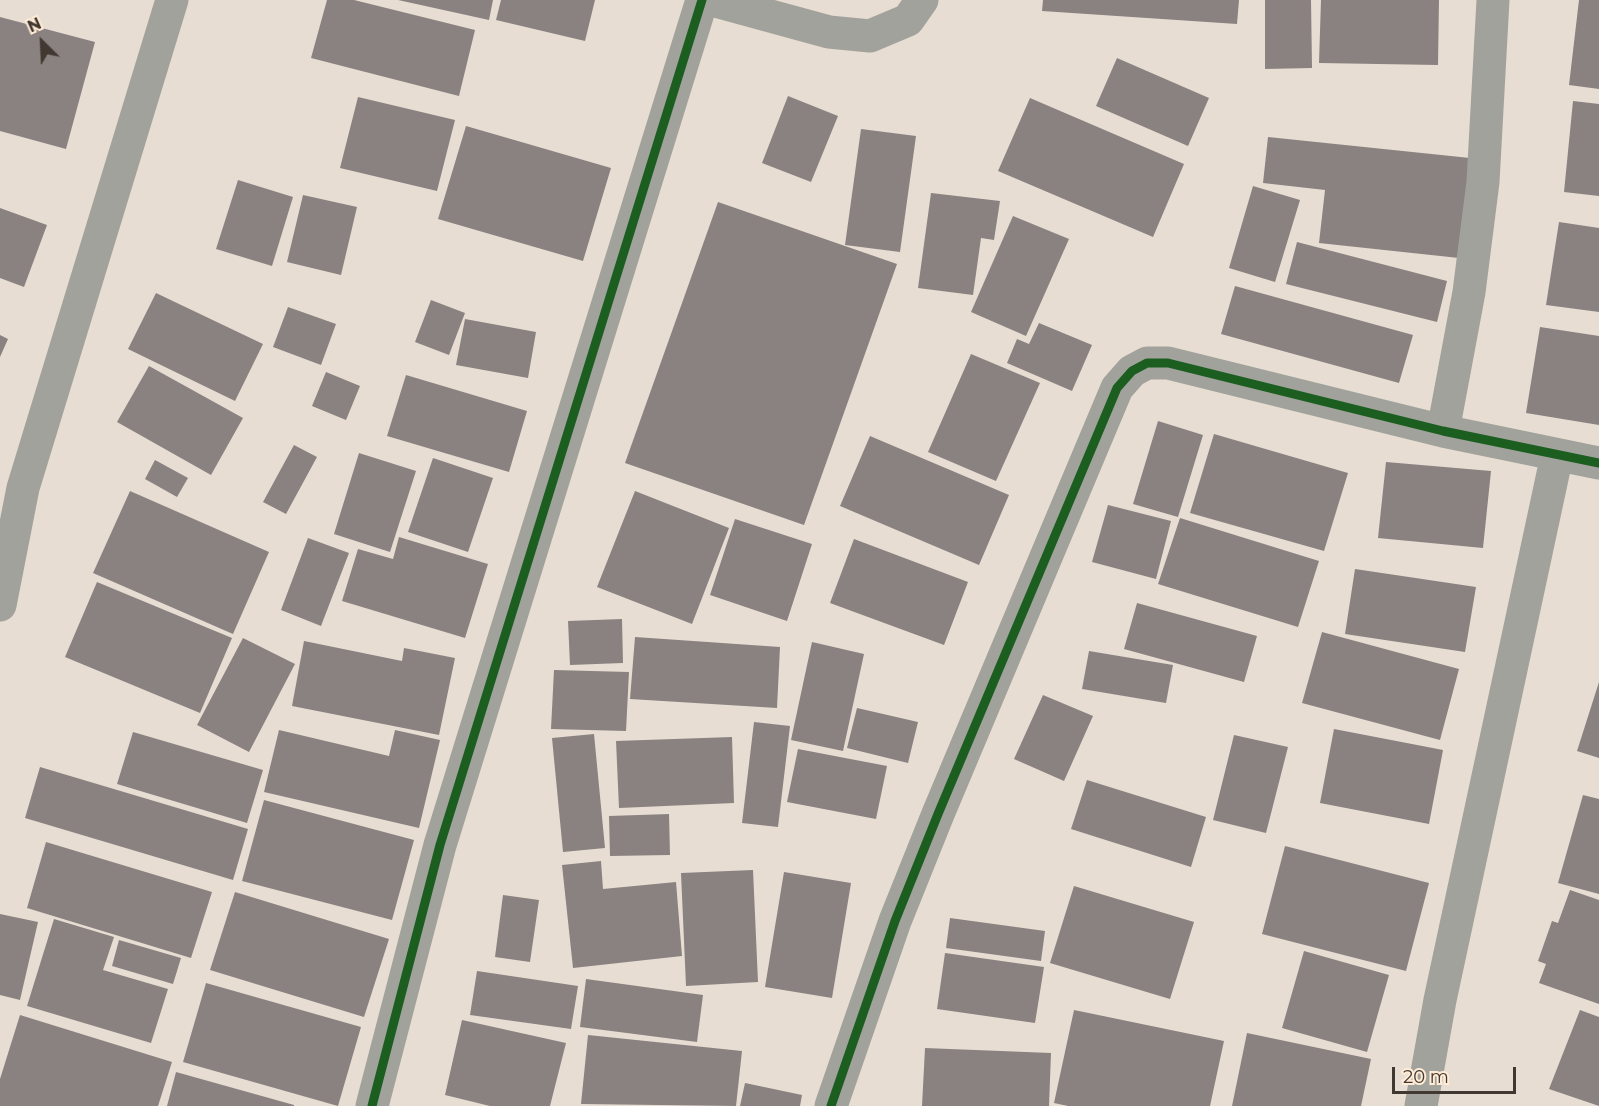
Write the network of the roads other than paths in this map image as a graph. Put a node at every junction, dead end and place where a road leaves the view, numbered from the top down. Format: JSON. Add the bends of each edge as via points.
{"nodes":[{"id":1,"x":172,"y":0,"type":"edge"},
{"id":2,"x":702,"y":0,"type":"edge"},
{"id":3,"x":712,"y":0,"type":"edge"},
{"id":4,"x":922,"y":0,"type":"edge"},
{"id":5,"x":1493,"y":0,"type":"edge"},
{"id":6,"x":1443,"y":430,"type":"junction"},
{"id":7,"x":1557,"y":455,"type":"junction"},
{"id":8,"x":1599,"y":463,"type":"edge"},
{"id":9,"x":0,"y":605,"type":"edge"},
{"id":10,"x":372,"y":1106,"type":"edge"},
{"id":11,"x":831,"y":1106,"type":"edge"},
{"id":12,"x":1421,"y":1106,"type":"edge"}],
"edges":[{"from":1,"to":9,"type":"street","via":[[23,488]]},
{"from":2,"to":10,"type":"street","via":[[440,845]]},
{"from":3,"to":4,"type":"street","via":[[829,32],[870,36],[908,20]]},
{"from":5,"to":6,"type":"street","via":[[1483,182],[1469,292]]},
{"from":6,"to":7,"type":"street"},
{"from":6,"to":11,"type":"street","via":[[1168,363],[1147,363],[1131,371],[1118,388],[938,814],[895,921]]},
{"from":7,"to":8,"type":"street"},
{"from":7,"to":12,"type":"street","via":[[1440,1000]]}]}
